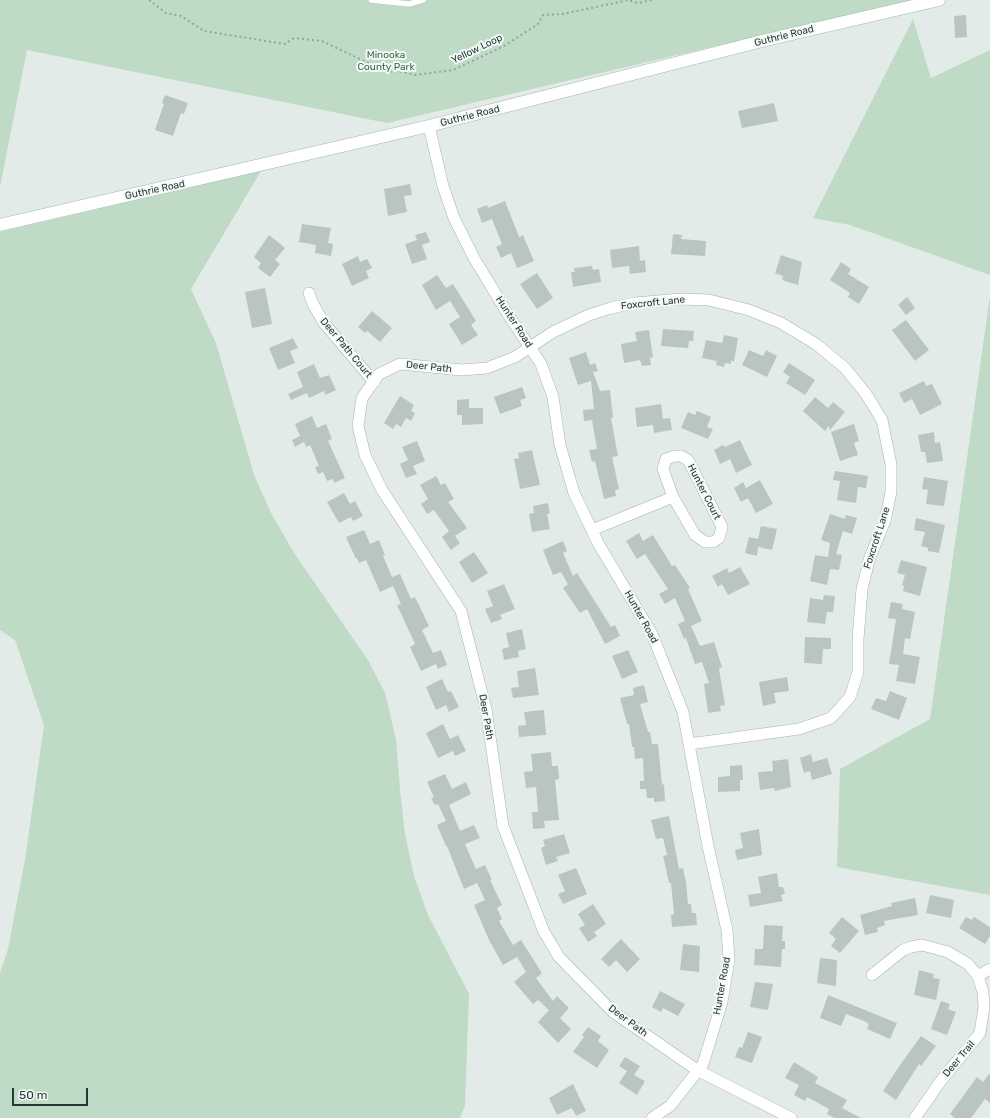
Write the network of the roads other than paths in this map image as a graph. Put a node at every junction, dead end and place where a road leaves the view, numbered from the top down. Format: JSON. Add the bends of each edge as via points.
{"nodes":[{"id":1,"x":371,"y":0,"type":"edge"},
{"id":2,"x":423,"y":0,"type":"edge"},
{"id":3,"x":939,"y":0,"type":"edge"},
{"id":4,"x":430,"y":126,"type":"junction"},
{"id":5,"x":0,"y":225,"type":"edge"},
{"id":6,"x":309,"y":293,"type":"dead end"},
{"id":7,"x":530,"y":347,"type":"junction"},
{"id":8,"x":374,"y":382,"type":"junction"},
{"id":9,"x":673,"y":497,"type":"junction"},
{"id":10,"x":592,"y":530,"type":"junction"},
{"id":11,"x":689,"y":744,"type":"junction"},
{"id":12,"x":990,"y":969,"type":"edge"},
{"id":13,"x":872,"y":975,"type":"dead end"},
{"id":14,"x":978,"y":976,"type":"junction"},
{"id":15,"x":697,"y":1070,"type":"junction"},
{"id":16,"x":652,"y":1118,"type":"edge"},
{"id":17,"x":791,"y":1118,"type":"edge"},
{"id":18,"x":915,"y":1118,"type":"edge"}],
"edges":[{"from":1,"to":2,"type":"lane","via":[[409,4]]},
{"from":3,"to":4,"type":"street","name":"Guthrie Road","via":[[762,41]]},
{"from":4,"to":5,"type":"street","name":"Guthrie Road"},
{"from":4,"to":7,"type":"street","name":"Hunter Road","via":[[443,186],[454,218],[474,258]]},
{"from":6,"to":8,"type":"street","name":"Deer Path Court","via":[[324,323]]},
{"from":7,"to":8,"type":"street","name":"Deer Path","via":[[515,357],[487,368],[462,370],[400,364],[379,374]]},
{"from":7,"to":10,"type":"street","name":"Hunter Road","via":[[541,364],[553,397],[560,445],[572,486]]},
{"from":7,"to":11,"type":"street","name":"Foxcroft Lane","via":[[553,332],[611,308],[681,299],[709,300],[749,310],[781,323],[816,344],[845,368],[882,420],[891,464],[891,492],[885,521],[870,558],[862,589],[858,672],[850,697],[831,718],[799,729]]},
{"from":8,"to":15,"type":"street","name":"Deer Path","via":[[362,398],[358,426],[366,455],[382,490],[461,611],[486,708],[503,826],[544,932],[559,957],[613,1012]]},
{"from":9,"to":9,"type":"street","name":"Hunter Court","via":[[695,535],[705,542],[713,542],[719,538],[722,527],[688,460],[681,456],[666,459],[663,469]]},
{"from":9,"to":10,"type":"street"},
{"from":10,"to":11,"type":"street","name":"Hunter Road","via":[[652,634],[683,712]]},
{"from":11,"to":15,"type":"street","name":"Hunter Road","via":[[727,930],[729,959],[722,1002],[703,1064]]},
{"from":12,"to":14,"type":"street"},
{"from":13,"to":14,"type":"street","name":"Deer Trail","via":[[903,950],[922,946],[936,948],[960,958]]},
{"from":14,"to":18,"type":"street","name":"Deer Trail","via":[[984,1008],[980,1033],[940,1082]]},
{"from":15,"to":16,"type":"street","name":"Hunter Road","via":[[670,1106]]},
{"from":15,"to":17,"type":"street","name":"Deer Path"}]}
